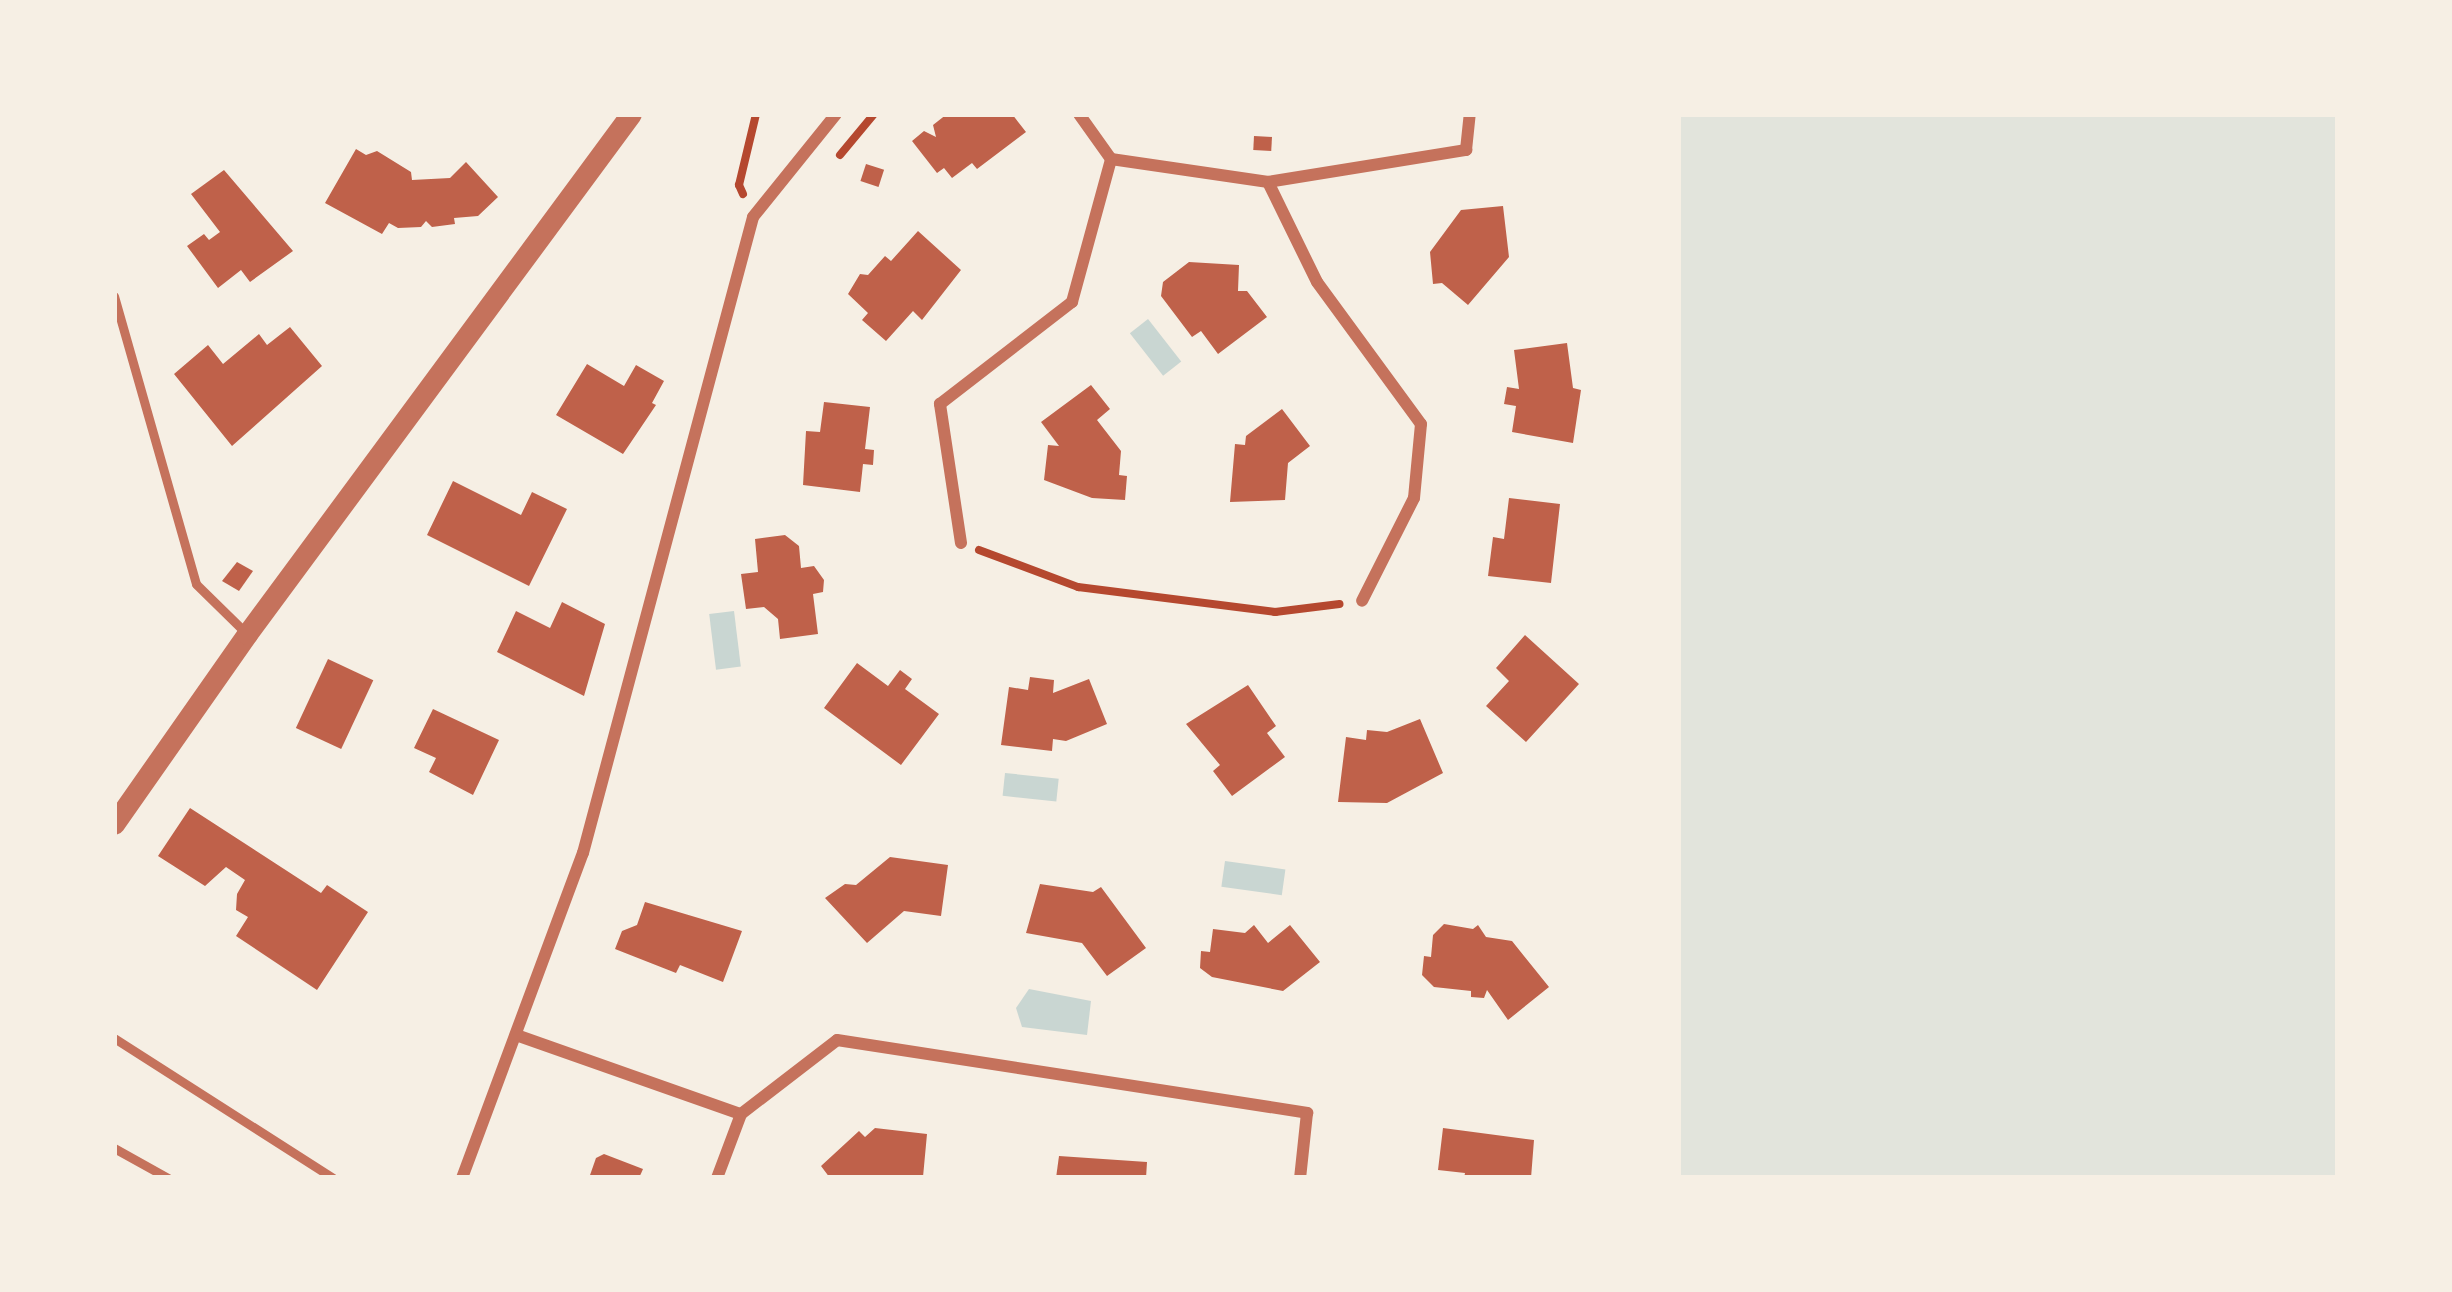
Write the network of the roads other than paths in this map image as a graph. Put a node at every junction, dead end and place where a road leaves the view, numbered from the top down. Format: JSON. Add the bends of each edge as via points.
{"nodes":[{"id":1,"x":631,"y":114,"type":"edge"},
{"id":2,"x":836,"y":114,"type":"edge"},
{"id":3,"x":1079,"y":114,"type":"edge"},
{"id":4,"x":1470,"y":114,"type":"edge"},
{"id":5,"x":1111,"y":158,"type":"junction"},
{"id":6,"x":1268,"y":182,"type":"junction"},
{"id":7,"x":114,"y":296,"type":"edge"},
{"id":8,"x":961,"y":543,"type":"road end"},
{"id":9,"x":1362,"y":601,"type":"road end"},
{"id":10,"x":247,"y":634,"type":"junction"},
{"id":11,"x":114,"y":824,"type":"edge"},
{"id":12,"x":518,"y":1036,"type":"junction"},
{"id":13,"x":114,"y":1038,"type":"edge"},
{"id":14,"x":741,"y":1114,"type":"junction"},
{"id":15,"x":114,"y":1148,"type":"edge"},
{"id":16,"x":168,"y":1178,"type":"edge"},
{"id":17,"x":333,"y":1178,"type":"edge"},
{"id":18,"x":462,"y":1178,"type":"edge"},
{"id":19,"x":717,"y":1178,"type":"edge"},
{"id":20,"x":1300,"y":1178,"type":"edge"}],
"edges":[{"from":1,"to":10,"type":"street"},
{"from":2,"to":12,"type":"street","via":[[753,217],[584,854]]},
{"from":3,"to":5,"type":"street"},
{"from":4,"to":6,"type":"street","via":[[1466,150]]},
{"from":5,"to":6,"type":"street"},
{"from":5,"to":8,"type":"street","via":[[1072,302],[940,404]]},
{"from":6,"to":9,"type":"street","via":[[1317,282],[1420,424],[1414,497]]},
{"from":7,"to":10,"type":"lane","via":[[196,584]]},
{"from":10,"to":11,"type":"street"},
{"from":12,"to":14,"type":"street"},
{"from":12,"to":18,"type":"street"},
{"from":13,"to":17,"type":"lane"},
{"from":14,"to":19,"type":"street"},
{"from":14,"to":20,"type":"street","via":[[837,1040],[1307,1113]]},
{"from":15,"to":16,"type":"lane"}]}
